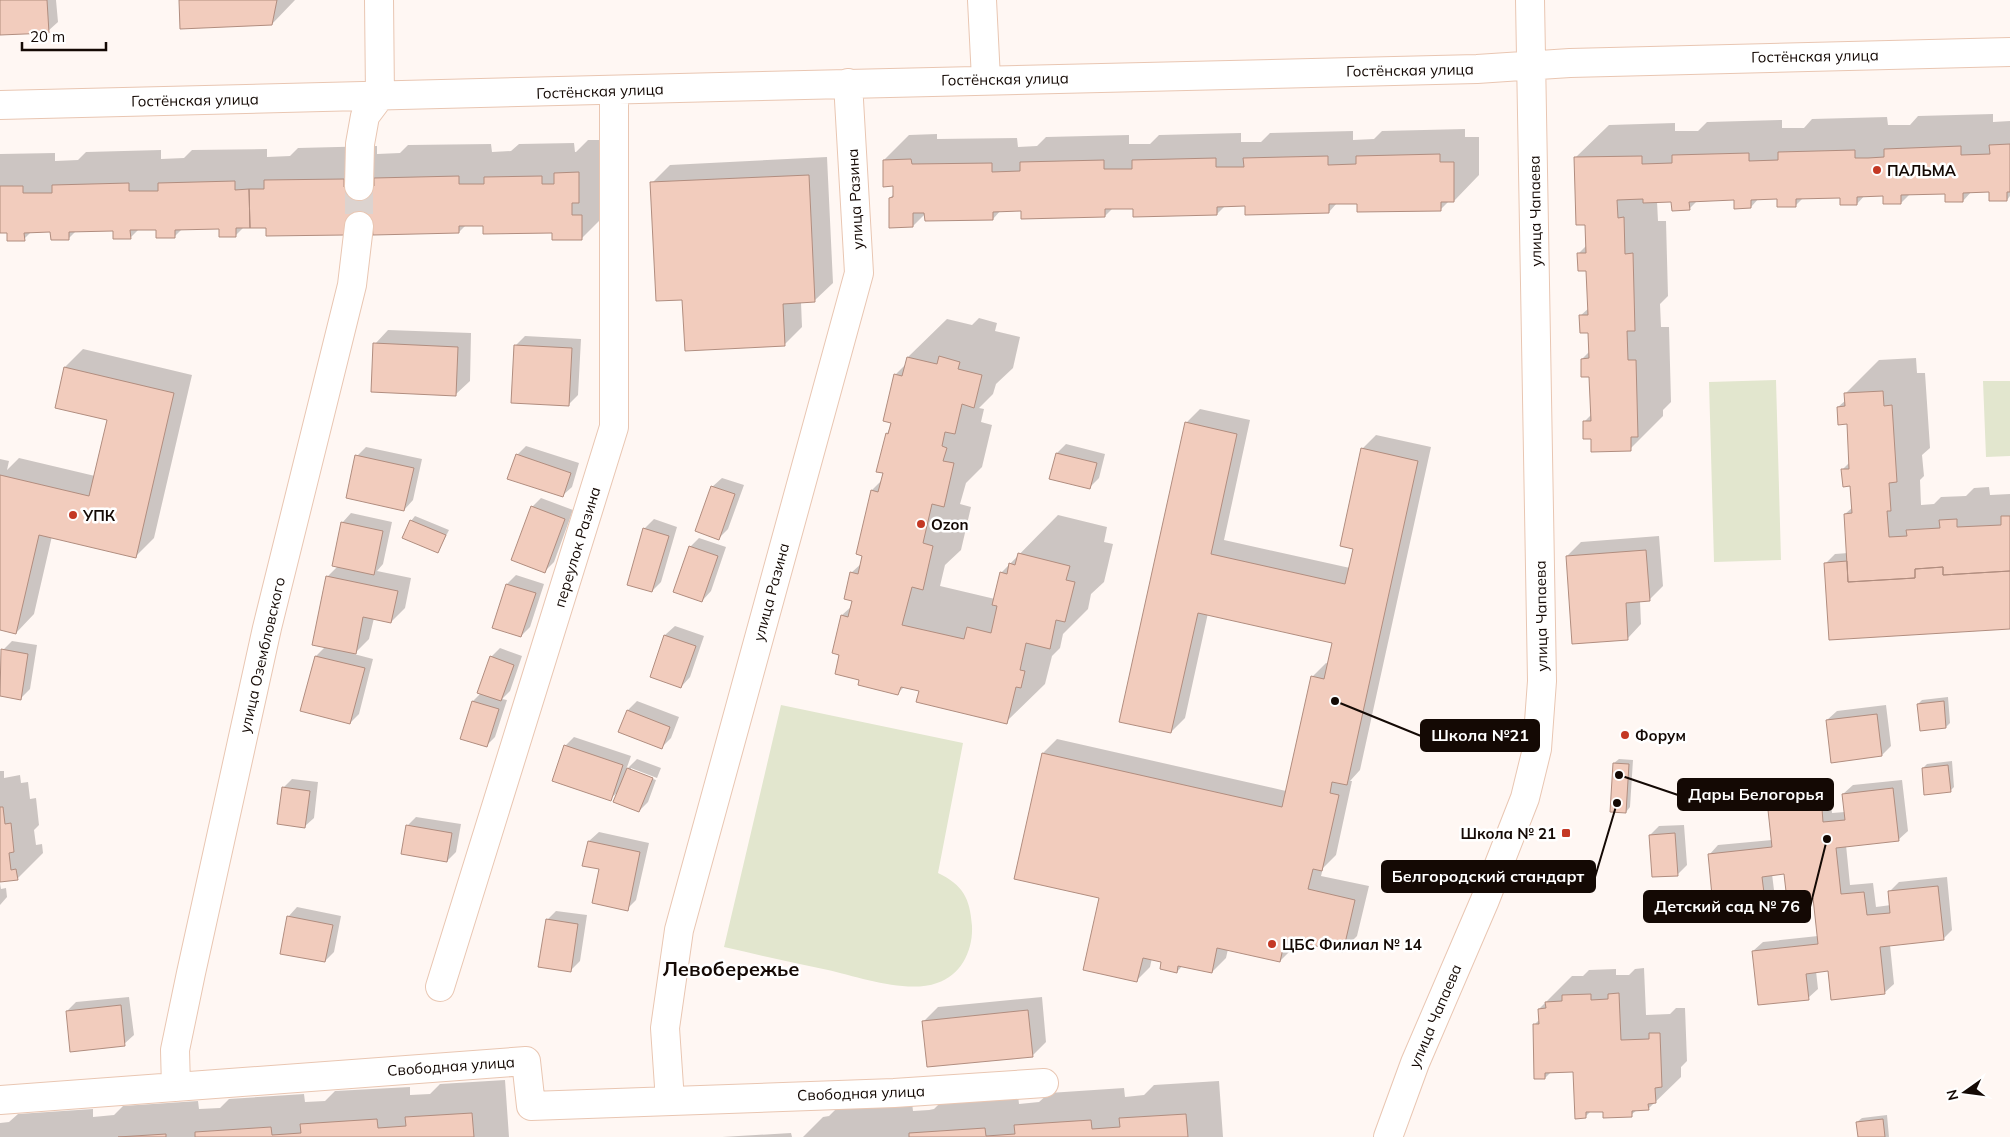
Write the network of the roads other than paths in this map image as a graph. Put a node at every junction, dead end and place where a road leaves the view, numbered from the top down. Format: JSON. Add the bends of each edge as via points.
{"nodes":[{"id":1,"x":379,"y":0,"type":"edge"},
{"id":2,"x":982,"y":0,"type":"edge"},
{"id":3,"x":1530,"y":0,"type":"edge"},
{"id":4,"x":2010,"y":52,"type":"edge"},
{"id":5,"x":1532,"y":66,"type":"junction"},
{"id":6,"x":986,"y":79,"type":"junction"},
{"id":7,"x":848,"y":83,"type":"junction"},
{"id":8,"x":614,"y":92,"type":"junction"},
{"id":9,"x":380,"y":96,"type":"junction"},
{"id":10,"x":0,"y":105,"type":"edge"},
{"id":11,"x":359,"y":186,"type":"tunnel mouth"},
{"id":12,"x":359,"y":226,"type":"tunnel mouth"},
{"id":13,"x":440,"y":987,"type":"dead end"},
{"id":14,"x":1044,"y":1084,"type":"dead end"},
{"id":15,"x":176,"y":1087,"type":"junction"},
{"id":16,"x":0,"y":1100,"type":"edge"},
{"id":17,"x":670,"y":1101,"type":"junction"},
{"id":18,"x":1388,"y":1137,"type":"edge"}],
"edges":[{"from":1,"to":9,"type":"street"},
{"from":2,"to":6,"type":"street"},
{"from":3,"to":5,"type":"street","name":"улица Чапаева"},
{"from":4,"to":5,"type":"street","name":"Гостёнская улица"},
{"from":5,"to":6,"type":"street","name":"Гостёнская улица"},
{"from":5,"to":18,"type":"street","name":"улица Чапаева","via":[[1542,681],[1537,749],[1525,798],[1415,1063]]},
{"from":6,"to":7,"type":"street","name":"Гостёнская улица"},
{"from":7,"to":8,"type":"street","name":"Гостёнская улица"},
{"from":7,"to":17,"type":"street","name":"улица Разина","via":[[859,273],[678,930],[665,1028]]},
{"from":8,"to":9,"type":"street","name":"Гостёнская улица"},
{"from":8,"to":13,"type":"street","name":"переулок Разина","via":[[614,427]]},
{"from":9,"to":10,"type":"street","name":"Гостёнская улица"},
{"from":9,"to":11,"type":"street","via":[[365,116],[360,144]]},
{"from":12,"to":15,"type":"street","name":"улица Озембловского","via":[[352,285],[267,628],[187,992],[175,1050]]},
{"from":14,"to":17,"type":"street","name":"Свободная улица"},
{"from":15,"to":16,"type":"street","name":"Свободная улица"},
{"from":15,"to":17,"type":"street","name":"Свободная улица","via":[[526,1061],[531,1106]]}]}
